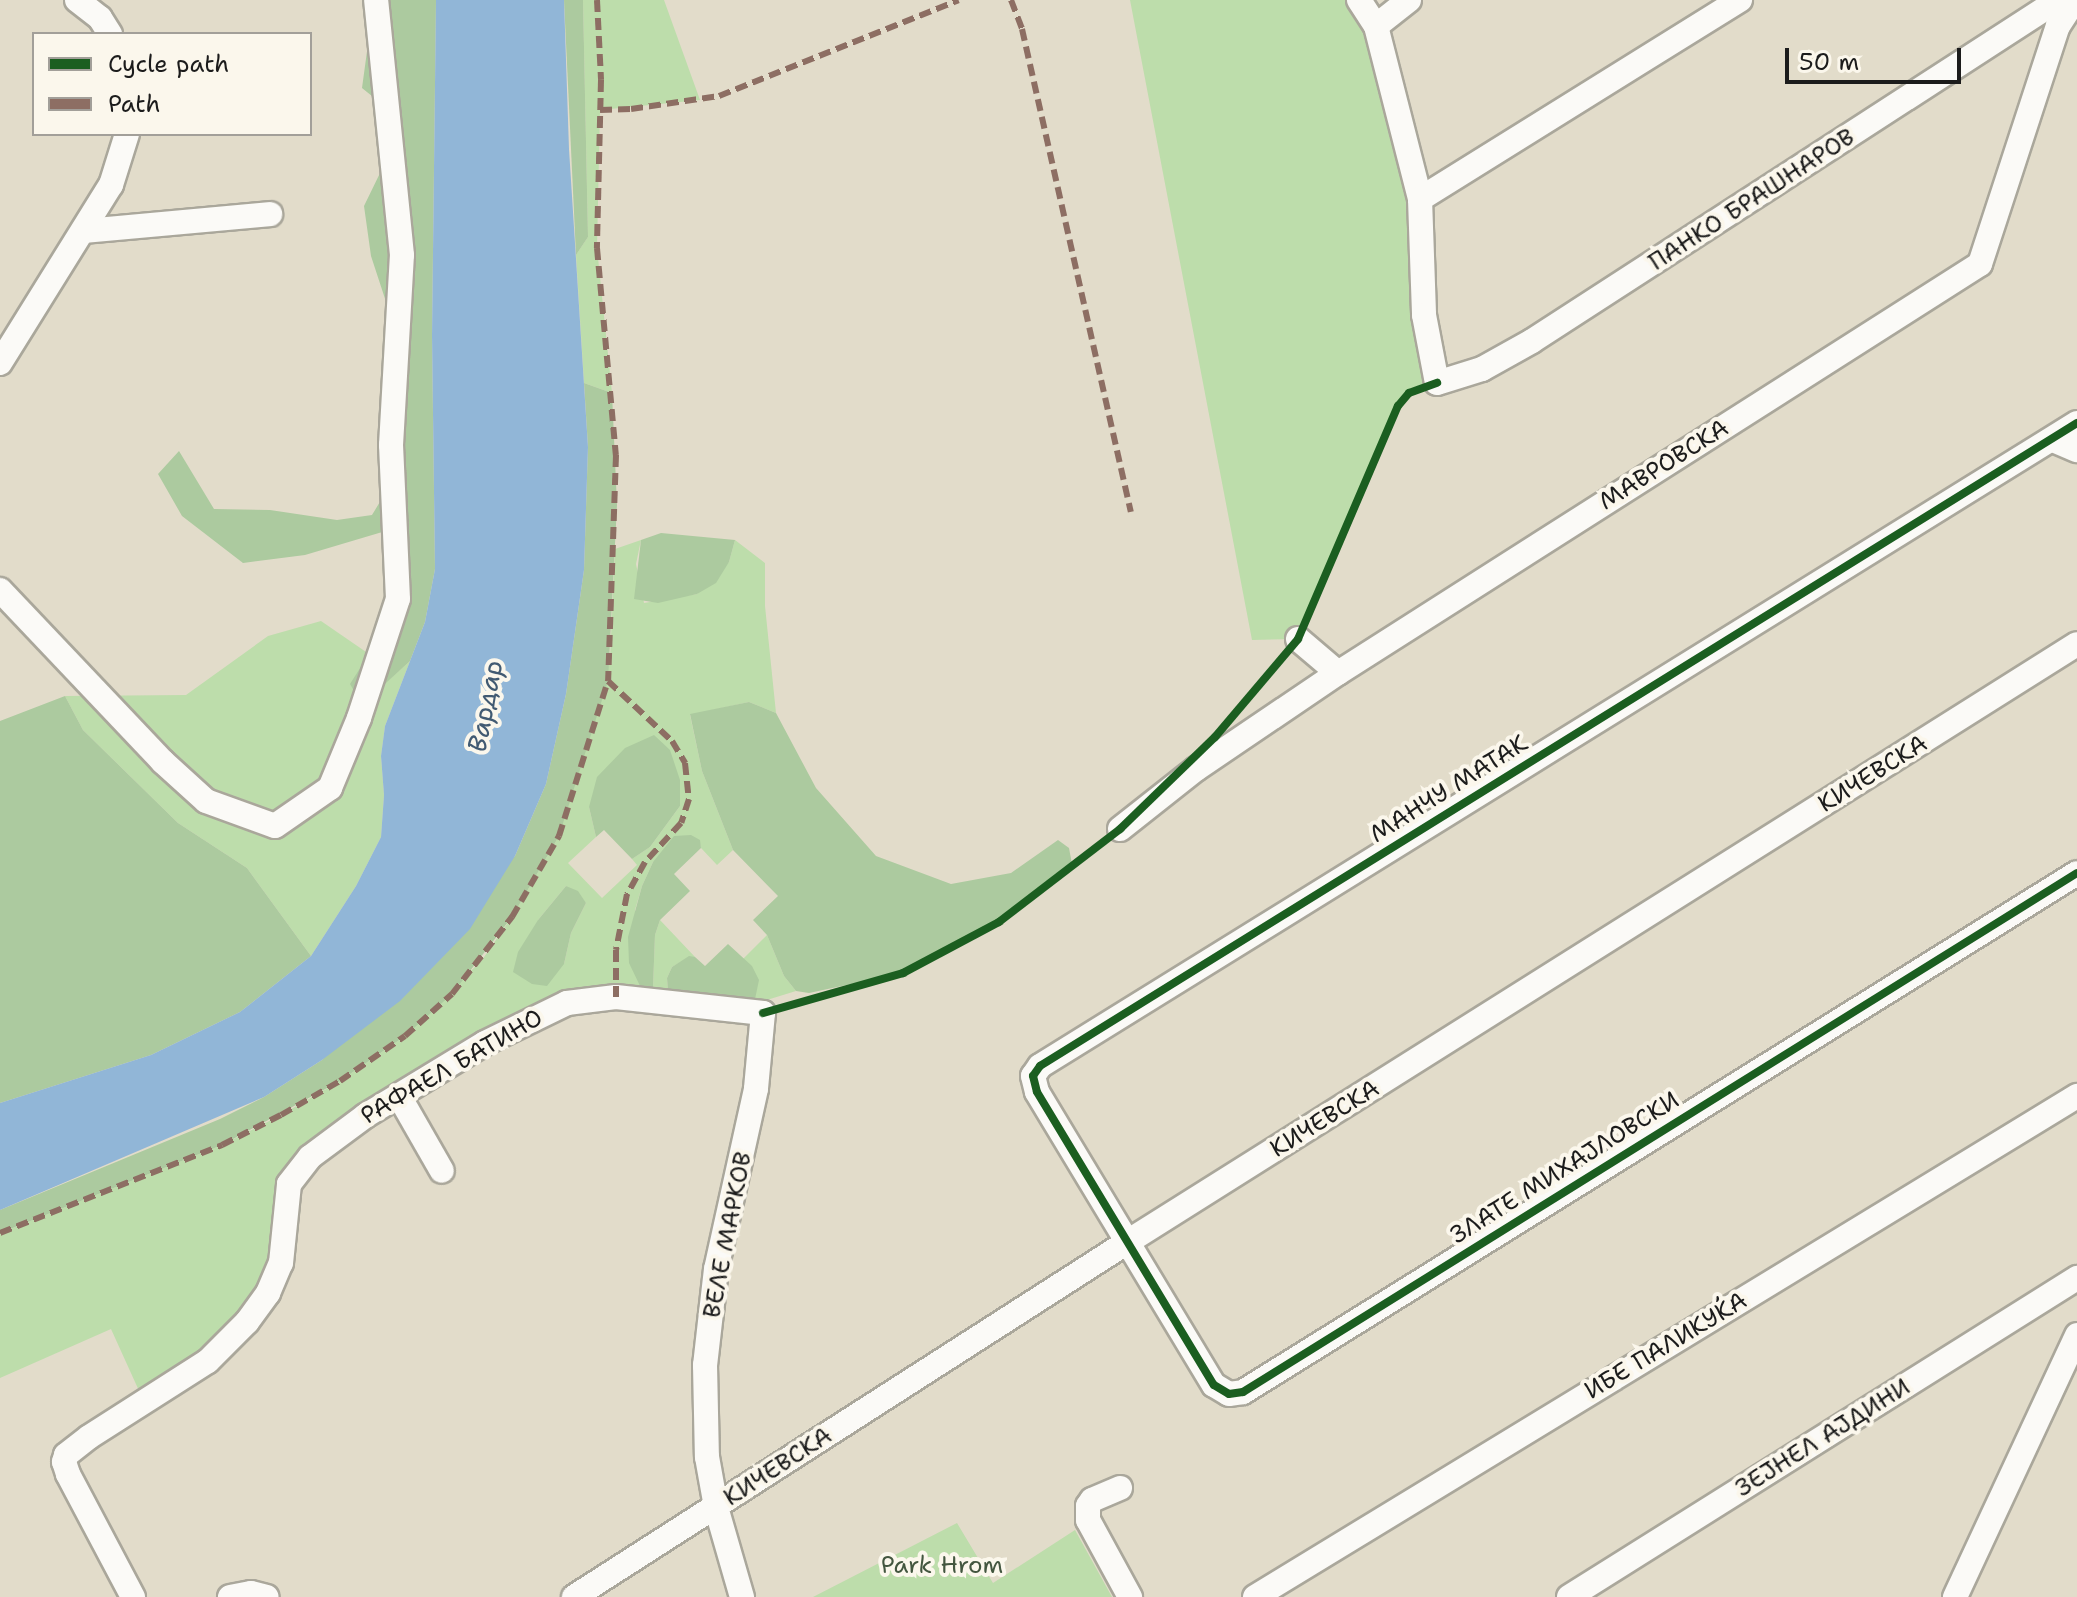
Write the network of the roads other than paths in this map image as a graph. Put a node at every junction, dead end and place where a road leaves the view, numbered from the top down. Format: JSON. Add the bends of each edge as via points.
{"nodes":[{"id":1,"x":77,"y":0,"type":"edge"},
{"id":2,"x":376,"y":0,"type":"edge"},
{"id":3,"x":1359,"y":0,"type":"edge"},
{"id":4,"x":1409,"y":0,"type":"edge"},
{"id":5,"x":1740,"y":0,"type":"edge"},
{"id":6,"x":2058,"y":0,"type":"edge"},
{"id":7,"x":2075,"y":0,"type":"edge"},
{"id":8,"x":1376,"y":26,"type":"junction"},
{"id":9,"x":109,"y":32,"type":"edge"},
{"id":10,"x":126,"y":136,"type":"edge"},
{"id":11,"x":1420,"y":199,"type":"junction"},
{"id":12,"x":270,"y":214,"type":"dead end"},
{"id":13,"x":84,"y":231,"type":"junction"},
{"id":14,"x":0,"y":363,"type":"edge"},
{"id":15,"x":2077,"y":423,"type":"edge"},
{"id":16,"x":2053,"y":440,"type":"junction"},
{"id":17,"x":2077,"y":450,"type":"edge"},
{"id":18,"x":0,"y":590,"type":"edge"},
{"id":19,"x":1298,"y":639,"type":"dead end"},
{"id":20,"x":2077,"y":644,"type":"edge"},
{"id":21,"x":1338,"y":673,"type":"junction"},
{"id":22,"x":1120,"y":829,"type":"dead end"},
{"id":23,"x":2077,"y":873,"type":"edge"},
{"id":24,"x":763,"y":1013,"type":"joint"},
{"id":25,"x":399,"y":1096,"type":"junction"},
{"id":26,"x":2077,"y":1096,"type":"edge"},
{"id":27,"x":442,"y":1171,"type":"dead end"},
{"id":28,"x":1129,"y":1241,"type":"junction"},
{"id":29,"x":2077,"y":1278,"type":"edge"},
{"id":30,"x":2077,"y":1335,"type":"edge"},
{"id":31,"x":1120,"y":1488,"type":"dead end"},
{"id":32,"x":716,"y":1507,"type":"junction"},
{"id":33,"x":1959,"y":1596,"type":"edge"},
{"id":34,"x":133,"y":1597,"type":"edge"},
{"id":35,"x":230,"y":1597,"type":"edge"},
{"id":36,"x":267,"y":1597,"type":"edge"},
{"id":37,"x":574,"y":1597,"type":"edge"},
{"id":38,"x":742,"y":1597,"type":"edge"},
{"id":39,"x":1130,"y":1597,"type":"edge"},
{"id":40,"x":1255,"y":1597,"type":"edge"},
{"id":41,"x":1569,"y":1597,"type":"edge"}],
"edges":[{"from":1,"to":9,"type":"street"},
{"from":2,"to":18,"type":"street","via":[[402,255],[391,445],[398,599],[330,788],[275,826],[206,801]]},
{"from":3,"to":8,"type":"street"},
{"from":4,"to":8,"type":"street"},
{"from":5,"to":11,"type":"street"},
{"from":6,"to":11,"type":"street","name":"ПАНКО БРАШНАРОВ","via":[[1594,303],[1482,369],[1437,383],[1424,315]]},
{"from":7,"to":21,"type":"street","name":"МАВРОВСКА","via":[[2058,26],[1980,264]]},
{"from":8,"to":11,"type":"street"},
{"from":10,"to":13,"type":"street","via":[[111,185]]},
{"from":12,"to":13,"type":"street"},
{"from":13,"to":14,"type":"street"},
{"from":15,"to":16,"type":"street"},
{"from":16,"to":17,"type":"street"},
{"from":16,"to":28,"type":"street","name":"МАНЧУ МАТАК","via":[[1040,1066],[1033,1076],[1037,1092]]},
{"from":19,"to":21,"type":"street"},
{"from":20,"to":28,"type":"street","name":"КИЧЕВСКА"},
{"from":21,"to":22,"type":"street","name":"МАВРОВСКА","via":[[1196,769]]},
{"from":23,"to":28,"type":"street","name":"ЗЛАТЕ МИХАЈЛОВСКИ","via":[[1243,1392],[1229,1394],[1214,1385]]},
{"from":24,"to":25,"type":"street","name":"РАФАЕЛ БАТИНО","via":[[589,998],[524,1022]]},
{"from":24,"to":32,"type":"street","name":"ВЕЛЕ МАРКОВ","via":[[756,1089],[716,1269],[705,1365],[707,1457]]},
{"from":25,"to":27,"type":"street"},
{"from":25,"to":34,"type":"street","name":"РАФАЕЛ БАТИНО","via":[[292,1175],[278,1271],[263,1301],[228,1343],[177,1384],[89,1437],[65,1458],[68,1474]]},
{"from":26,"to":40,"type":"street","name":"ИБЕ ПАЛИКУЌА"},
{"from":28,"to":32,"type":"street","name":"КИЧЕВСКА"},
{"from":29,"to":41,"type":"street","name":"ЗЕЈНЕЛ АЈДИНИ"},
{"from":30,"to":33,"type":"street"},
{"from":31,"to":39,"type":"street","via":[[1088,1506],[1088,1520]]},
{"from":32,"to":37,"type":"street","name":"КИЧЕВСКА"},
{"from":32,"to":38,"type":"street","name":"ВЕЛЕ МАРКОВ"},
{"from":35,"to":36,"type":"street"}]}
